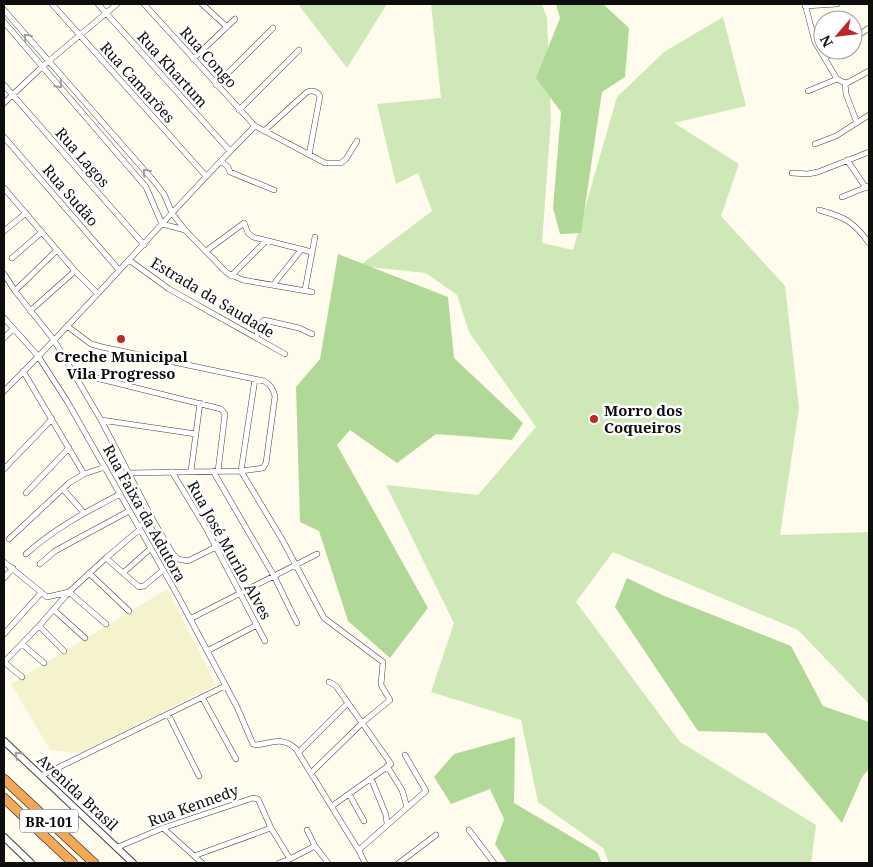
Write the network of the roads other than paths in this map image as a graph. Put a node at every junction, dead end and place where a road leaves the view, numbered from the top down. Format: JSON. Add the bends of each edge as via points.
{"nodes":[{"id":1,"x":52,"y":4,"type":"edge"},
{"id":2,"x":98,"y":4,"type":"edge"},
{"id":3,"x":117,"y":4,"type":"edge"},
{"id":4,"x":144,"y":4,"type":"edge"},
{"id":5,"x":837,"y":4,"type":"edge"},
{"id":6,"x":206,"y":5,"type":"edge"},
{"id":7,"x":805,"y":5,"type":"edge"},
{"id":8,"x":4,"y":10,"type":"edge"},
{"id":9,"x":106,"y":13,"type":"junction"},
{"id":10,"x":235,"y":19,"type":"dead end"},
{"id":11,"x":4,"y":22,"type":"edge"},
{"id":12,"x":227,"y":27,"type":"junction"},
{"id":13,"x":273,"y":28,"type":"dead end"},
{"id":14,"x":79,"y":35,"type":"junction"},
{"id":15,"x":813,"y":35,"type":"edge"},
{"id":16,"x":299,"y":50,"type":"dead end"},
{"id":17,"x":193,"y":59,"type":"junction"},
{"id":18,"x":826,"y":60,"type":"edge"},
{"id":19,"x":49,"y":61,"type":"junction"},
{"id":20,"x":43,"y":66,"type":"junction"},
{"id":21,"x":869,"y":71,"type":"edge"},
{"id":22,"x":837,"y":79,"type":"junction"},
{"id":23,"x":845,"y":83,"type":"junction"},
{"id":24,"x":4,"y":85,"type":"edge"},
{"id":25,"x":216,"y":85,"type":"junction"},
{"id":26,"x":808,"y":91,"type":"dead end"},
{"id":27,"x":12,"y":95,"type":"junction"},
{"id":28,"x":4,"y":103,"type":"edge"},
{"id":29,"x":240,"y":110,"type":"junction"},
{"id":30,"x":869,"y":115,"type":"edge"},
{"id":31,"x":856,"y":123,"type":"junction"},
{"id":32,"x":255,"y":126,"type":"junction"},
{"id":33,"x":264,"y":131,"type":"junction"},
{"id":34,"x":4,"y":137,"type":"edge"},
{"id":35,"x":357,"y":141,"type":"dead end"},
{"id":36,"x":815,"y":144,"type":"dead end"},
{"id":37,"x":230,"y":151,"type":"junction"},
{"id":38,"x":869,"y":152,"type":"edge"},
{"id":39,"x":309,"y":155,"type":"junction"},
{"id":40,"x":847,"y":160,"type":"junction"},
{"id":41,"x":221,"y":161,"type":"junction"},
{"id":42,"x":792,"y":173,"type":"dead end"},
{"id":43,"x":206,"y":176,"type":"junction"},
{"id":44,"x":867,"y":187,"type":"edge"},
{"id":45,"x":4,"y":188,"type":"edge"},
{"id":46,"x":274,"y":190,"type":"dead end"},
{"id":47,"x":9,"y":194,"type":"junction"},
{"id":48,"x":842,"y":197,"type":"dead end"},
{"id":49,"x":4,"y":198,"type":"edge"},
{"id":50,"x":819,"y":210,"type":"dead end"},
{"id":51,"x":26,"y":213,"type":"junction"},
{"id":52,"x":172,"y":213,"type":"junction"},
{"id":53,"x":162,"y":224,"type":"junction"},
{"id":54,"x":185,"y":230,"type":"junction"},
{"id":55,"x":4,"y":231,"type":"edge"},
{"id":56,"x":42,"y":232,"type":"junction"},
{"id":57,"x":316,"y":237,"type":"dead end"},
{"id":58,"x":266,"y":240,"type":"junction"},
{"id":59,"x":869,"y":243,"type":"edge"},
{"id":60,"x":144,"y":245,"type":"junction"},
{"id":61,"x":57,"y":250,"type":"junction"},
{"id":62,"x":301,"y":250,"type":"junction"},
{"id":63,"x":206,"y":251,"type":"junction"},
{"id":64,"x":312,"y":252,"type":"junction"},
{"id":65,"x":12,"y":258,"type":"dead end"},
{"id":66,"x":129,"y":260,"type":"junction"},
{"id":67,"x":119,"y":270,"type":"junction"},
{"id":68,"x":75,"y":271,"type":"junction"},
{"id":69,"x":4,"y":274,"type":"edge"},
{"id":70,"x":231,"y":276,"type":"junction"},
{"id":71,"x":9,"y":283,"type":"junction"},
{"id":72,"x":273,"y":285,"type":"junction"},
{"id":73,"x":4,"y":288,"type":"edge"},
{"id":74,"x":305,"y":290,"type":"junction"},
{"id":75,"x":15,"y":292,"type":"junction"},
{"id":76,"x":312,"y":292,"type":"dead end"},
{"id":77,"x":97,"y":293,"type":"junction"},
{"id":78,"x":30,"y":311,"type":"junction"},
{"id":79,"x":4,"y":318,"type":"edge"},
{"id":80,"x":67,"y":326,"type":"junction"},
{"id":81,"x":13,"y":329,"type":"junction"},
{"id":82,"x":312,"y":334,"type":"dead end"},
{"id":83,"x":4,"y":338,"type":"edge"},
{"id":84,"x":256,"y":338,"type":"junction"},
{"id":85,"x":54,"y":340,"type":"junction"},
{"id":86,"x":285,"y":354,"type":"dead end"},
{"id":87,"x":38,"y":356,"type":"junction"},
{"id":88,"x":23,"y":371,"type":"junction"},
{"id":89,"x":72,"y":372,"type":"junction"},
{"id":90,"x":255,"y":379,"type":"junction"},
{"id":91,"x":4,"y":390,"type":"edge"},
{"id":92,"x":200,"y":403,"type":"junction"},
{"id":93,"x":52,"y":419,"type":"junction"},
{"id":94,"x":101,"y":420,"type":"junction"},
{"id":95,"x":196,"y":434,"type":"junction"},
{"id":96,"x":69,"y":448,"type":"junction"},
{"id":97,"x":105,"y":466,"type":"junction"},
{"id":98,"x":4,"y":469,"type":"edge"},
{"id":99,"x":191,"y":471,"type":"junction"},
{"id":100,"x":215,"y":471,"type":"junction"},
{"id":101,"x":241,"y":471,"type":"junction"},
{"id":102,"x":172,"y":472,"type":"junction"},
{"id":103,"x":128,"y":473,"type":"junction"},
{"id":104,"x":84,"y":474,"type":"junction"},
{"id":105,"x":63,"y":489,"type":"junction"},
{"id":106,"x":26,"y":493,"type":"dead end"},
{"id":107,"x":120,"y":494,"type":"junction"},
{"id":108,"x":129,"y":510,"type":"junction"},
{"id":109,"x":84,"y":513,"type":"junction"},
{"id":110,"x":153,"y":520,"type":"junction"},
{"id":111,"x":138,"y":528,"type":"junction"},
{"id":112,"x":9,"y":539,"type":"dead end"},
{"id":113,"x":216,"y":547,"type":"junction"},
{"id":114,"x":150,"y":549,"type":"junction"},
{"id":115,"x":26,"y":554,"type":"dead end"},
{"id":116,"x":317,"y":554,"type":"dead end"},
{"id":117,"x":106,"y":558,"type":"junction"},
{"id":118,"x":4,"y":562,"type":"edge"},
{"id":119,"x":40,"y":564,"type":"dead end"},
{"id":120,"x":296,"y":565,"type":"junction"},
{"id":121,"x":13,"y":568,"type":"junction"},
{"id":122,"x":162,"y":571,"type":"junction"},
{"id":123,"x":89,"y":573,"type":"junction"},
{"id":124,"x":123,"y":573,"type":"junction"},
{"id":125,"x":274,"y":576,"type":"junction"},
{"id":126,"x":4,"y":578,"type":"edge"},
{"id":127,"x":69,"y":592,"type":"junction"},
{"id":128,"x":41,"y":593,"type":"junction"},
{"id":129,"x":241,"y":594,"type":"junction"},
{"id":130,"x":54,"y":610,"type":"junction"},
{"id":131,"x":129,"y":611,"type":"dead end"},
{"id":132,"x":190,"y":619,"type":"junction"},
{"id":133,"x":297,"y":623,"type":"dead end"},
{"id":134,"x":106,"y":624,"type":"dead end"},
{"id":135,"x":256,"y":625,"type":"junction"},
{"id":136,"x":39,"y":626,"type":"junction"},
{"id":137,"x":4,"y":634,"type":"edge"},
{"id":138,"x":85,"y":638,"type":"dead end"},
{"id":139,"x":265,"y":642,"type":"dead end"},
{"id":140,"x":22,"y":644,"type":"junction"},
{"id":141,"x":64,"y":651,"type":"dead end"},
{"id":142,"x":207,"y":651,"type":"junction"},
{"id":143,"x":4,"y":662,"type":"edge"},
{"id":144,"x":44,"y":663,"type":"dead end"},
{"id":145,"x":22,"y":677,"type":"dead end"},
{"id":146,"x":329,"y":682,"type":"dead end"},
{"id":147,"x":224,"y":686,"type":"junction"},
{"id":148,"x":202,"y":697,"type":"junction"},
{"id":149,"x":348,"y":703,"type":"junction"},
{"id":150,"x":168,"y":714,"type":"junction"},
{"id":151,"x":362,"y":723,"type":"junction"},
{"id":152,"x":4,"y":741,"type":"edge"},
{"id":153,"x":298,"y":752,"type":"junction"},
{"id":154,"x":405,"y":755,"type":"dead end"},
{"id":155,"x":236,"y":759,"type":"dead end"},
{"id":156,"x":388,"y":766,"type":"junction"},
{"id":157,"x":311,"y":773,"type":"junction"},
{"id":158,"x":41,"y":776,"type":"junction"},
{"id":159,"x":199,"y":776,"type":"dead end"},
{"id":160,"x":4,"y":778,"type":"edge"},
{"id":161,"x":371,"y":778,"type":"junction"},
{"id":162,"x":349,"y":794,"type":"junction"},
{"id":163,"x":4,"y":798,"type":"edge"},
{"id":164,"x":332,"y":806,"type":"junction"},
{"id":165,"x":407,"y":807,"type":"junction"},
{"id":166,"x":364,"y":821,"type":"dead end"},
{"id":167,"x":387,"y":824,"type":"junction"},
{"id":168,"x":163,"y":828,"type":"junction"},
{"id":169,"x":271,"y":828,"type":"junction"},
{"id":170,"x":307,"y":830,"type":"dead end"},
{"id":171,"x":469,"y":830,"type":"dead end"},
{"id":172,"x":436,"y":836,"type":"dead end"},
{"id":173,"x":4,"y":837,"type":"edge"},
{"id":174,"x":315,"y":846,"type":"junction"},
{"id":175,"x":118,"y":848,"type":"junction"},
{"id":176,"x":359,"y":851,"type":"junction"},
{"id":177,"x":194,"y":856,"type":"junction"},
{"id":178,"x":290,"y":859,"type":"junction"},
{"id":179,"x":32,"y":863,"type":"edge"},
{"id":180,"x":73,"y":863,"type":"edge"},
{"id":181,"x":94,"y":863,"type":"edge"},
{"id":182,"x":133,"y":863,"type":"edge"},
{"id":183,"x":202,"y":863,"type":"edge"},
{"id":184,"x":279,"y":863,"type":"edge"},
{"id":185,"x":328,"y":863,"type":"edge"},
{"id":186,"x":365,"y":863,"type":"edge"},
{"id":187,"x":399,"y":863,"type":"edge"},
{"id":188,"x":494,"y":863,"type":"edge"}],
"edges":[{"from":1,"to":14,"type":"street","name":"Rua Camarões"},
{"from":2,"to":9,"type":"street","name":"Rua Khartum"},
{"from":3,"to":9,"type":"street"},
{"from":4,"to":17,"type":"street","name":"Rua Congo"},
{"from":5,"to":7,"type":"street"},
{"from":6,"to":12,"type":"street"},
{"from":7,"to":15,"type":"street"},
{"from":19,"to":8,"type":"street","one_way":true},
{"from":9,"to":14,"type":"street"},
{"from":9,"to":37,"type":"street","name":"Rua Khartum"},
{"from":10,"to":12,"type":"street"},
{"from":11,"to":20,"type":"street"},
{"from":12,"to":17,"type":"street"},
{"from":13,"to":25,"type":"street"},
{"from":14,"to":19,"type":"street"},
{"from":14,"to":43,"type":"street","name":"Rua Camarões"},
{"from":16,"to":29,"type":"street"},
{"from":17,"to":25,"type":"street","name":"Rua Congo"},
{"from":18,"to":22,"type":"street"},
{"from":19,"to":20,"type":"street"},
{"from":52,"to":19,"type":"street","one_way":true,"via":[[164,194],[153,180]]},
{"from":20,"to":27,"type":"street"},
{"from":20,"to":53,"type":"street","one_way":true,"via":[[146,187]]},
{"from":21,"to":23,"type":"street"},
{"from":22,"to":23,"type":"street"},
{"from":22,"to":26,"type":"street"},
{"from":23,"to":31,"type":"street"},
{"from":24,"to":27,"type":"street","name":"Rua Lagos"},
{"from":25,"to":29,"type":"street","name":"Rua Congo"},
{"from":27,"to":28,"type":"street"},
{"from":27,"to":60,"type":"street","name":"Rua Lagos"},
{"from":29,"to":32,"type":"street","name":"Rua Congo"},
{"from":30,"to":31,"type":"street"},
{"from":31,"to":36,"type":"street"},
{"from":32,"to":33,"type":"street","name":"Rua Congo"},
{"from":32,"to":37,"type":"street"},
{"from":33,"to":39,"type":"street","name":"Rua Congo"},
{"from":33,"to":39,"type":"street","via":[[307,92],[316,92],[320,96]]},
{"from":34,"to":67,"type":"street","name":"Rua Sudão"},
{"from":35,"to":39,"type":"street","name":"Rua Congo","via":[[341,163],[325,163]]},
{"from":37,"to":41,"type":"street"},
{"from":38,"to":40,"type":"street"},
{"from":40,"to":42,"type":"street","via":[[818,172]]},
{"from":40,"to":44,"type":"street"},
{"from":41,"to":43,"type":"street"},
{"from":41,"to":46,"type":"street","via":[[230,172]]},
{"from":43,"to":52,"type":"street"},
{"from":44,"to":48,"type":"street"},
{"from":45,"to":47,"type":"street"},
{"from":47,"to":49,"type":"street"},
{"from":47,"to":51,"type":"street"},
{"from":50,"to":59,"type":"street","via":[[848,220]]},
{"from":51,"to":55,"type":"street"},
{"from":51,"to":56,"type":"street"},
{"from":52,"to":53,"type":"street"},
{"from":52,"to":54,"type":"street"},
{"from":53,"to":54,"type":"street"},
{"from":53,"to":60,"type":"street"},
{"from":54,"to":63,"type":"street"},
{"from":56,"to":61,"type":"street"},
{"from":56,"to":65,"type":"street"},
{"from":57,"to":64,"type":"street"},
{"from":58,"to":62,"type":"street"},
{"from":58,"to":63,"type":"street","via":[[250,236],[244,223]]},
{"from":58,"to":70,"type":"street"},
{"from":60,"to":66,"type":"street"},
{"from":61,"to":68,"type":"street"},
{"from":61,"to":75,"type":"street"},
{"from":62,"to":64,"type":"street"},
{"from":62,"to":72,"type":"street"},
{"from":63,"to":70,"type":"street"},
{"from":64,"to":74,"type":"street"},
{"from":66,"to":67,"type":"street"},
{"from":66,"to":84,"type":"street","name":"Estrada da Saudade","via":[[169,289]]},
{"from":67,"to":77,"type":"street"},
{"from":68,"to":77,"type":"street"},
{"from":68,"to":78,"type":"street"},
{"from":69,"to":71,"type":"street","name":"Rua Faixa da Adutora"},
{"from":70,"to":72,"type":"street"},
{"from":71,"to":73,"type":"street"},
{"from":71,"to":75,"type":"street","name":"Rua Faixa da Adutora"},
{"from":72,"to":74,"type":"street"},
{"from":74,"to":76,"type":"street"},
{"from":75,"to":78,"type":"street","name":"Rua Faixa da Adutora"},
{"from":77,"to":80,"type":"street"},
{"from":78,"to":85,"type":"street","name":"Rua Faixa da Adutora"},
{"from":79,"to":81,"type":"street","name":"Rua Faixa da Adutora"},
{"from":80,"to":85,"type":"street"},
{"from":80,"to":90,"type":"street","via":[[91,344]]},
{"from":81,"to":83,"type":"street"},
{"from":81,"to":87,"type":"street","name":"Rua Faixa da Adutora"},
{"from":82,"to":84,"type":"street","via":[[264,320]]},
{"from":84,"to":86,"type":"street","name":"Estrada da Saudade"},
{"from":85,"to":87,"type":"street"},
{"from":85,"to":89,"type":"street","name":"Rua Faixa da Adutora"},
{"from":87,"to":88,"type":"street"},
{"from":87,"to":97,"type":"street","name":"Rua Faixa da Adutora"},
{"from":88,"to":91,"type":"street"},
{"from":88,"to":93,"type":"street"},
{"from":89,"to":92,"type":"street"},
{"from":89,"to":94,"type":"street","name":"Rua Faixa da Adutora"},
{"from":90,"to":101,"type":"street"},
{"from":90,"to":101,"type":"street","via":[[270,385],[275,396],[267,457],[263,468]]},
{"from":92,"to":95,"type":"street"},
{"from":92,"to":100,"type":"street","via":[[223,410],[224,422]]},
{"from":93,"to":96,"type":"street"},
{"from":93,"to":98,"type":"street"},
{"from":94,"to":95,"type":"street"},
{"from":94,"to":103,"type":"street","name":"Rua Faixa da Adutora"},
{"from":95,"to":99,"type":"street"},
{"from":96,"to":104,"type":"street"},
{"from":96,"to":106,"type":"street"},
{"from":97,"to":104,"type":"street"},
{"from":97,"to":107,"type":"street","name":"Rua Faixa da Adutora"},
{"from":99,"to":100,"type":"street"},
{"from":99,"to":102,"type":"street"},
{"from":100,"to":101,"type":"street"},
{"from":100,"to":125,"type":"street"},
{"from":101,"to":120,"type":"street"},
{"from":102,"to":103,"type":"street"},
{"from":102,"to":113,"type":"street","name":"Rua José Murilo Alves"},
{"from":103,"to":110,"type":"street","name":"Rua Faixa da Adutora"},
{"from":104,"to":105,"type":"street"},
{"from":105,"to":109,"type":"street"},
{"from":105,"to":112,"type":"street"},
{"from":107,"to":108,"type":"street","name":"Rua Faixa da Adutora"},
{"from":107,"to":109,"type":"street"},
{"from":108,"to":111,"type":"street","name":"Rua Faixa da Adutora"},
{"from":108,"to":119,"type":"street","via":[[55,551]]},
{"from":109,"to":115,"type":"street","via":[[52,532]]},
{"from":110,"to":111,"type":"street"},
{"from":110,"to":113,"type":"street","name":"Rua Faixa da Adutora","via":[[178,559],[188,561]]},
{"from":111,"to":114,"type":"street","name":"Rua Faixa da Adutora"},
{"from":111,"to":117,"type":"street"},
{"from":113,"to":129,"type":"street","name":"Rua José Murilo Alves"},
{"from":114,"to":122,"type":"street","name":"Rua Faixa da Adutora"},
{"from":114,"to":124,"type":"street"},
{"from":116,"to":120,"type":"street"},
{"from":117,"to":123,"type":"street"},
{"from":117,"to":124,"type":"street"},
{"from":118,"to":121,"type":"street"},
{"from":120,"to":125,"type":"street"},
{"from":120,"to":151,"type":"street","via":[[324,618],[383,662],[381,685],[390,700]]},
{"from":121,"to":126,"type":"street"},
{"from":121,"to":128,"type":"street"},
{"from":122,"to":124,"type":"street","via":[[141,587]]},
{"from":122,"to":132,"type":"street","name":"Rua Faixa da Adutora"},
{"from":123,"to":127,"type":"street"},
{"from":123,"to":131,"type":"street"},
{"from":125,"to":129,"type":"street"},
{"from":125,"to":133,"type":"street"},
{"from":127,"to":128,"type":"street","via":[[52,597]]},
{"from":127,"to":130,"type":"street"},
{"from":127,"to":134,"type":"street"},
{"from":128,"to":137,"type":"street"},
{"from":129,"to":132,"type":"street"},
{"from":129,"to":135,"type":"street","name":"Rua José Murilo Alves"},
{"from":130,"to":136,"type":"street"},
{"from":130,"to":138,"type":"street"},
{"from":132,"to":142,"type":"street","name":"Rua Faixa da Adutora"},
{"from":135,"to":139,"type":"street","name":"Rua José Murilo Alves"},
{"from":135,"to":142,"type":"street"},
{"from":136,"to":140,"type":"street"},
{"from":136,"to":141,"type":"street"},
{"from":140,"to":143,"type":"street"},
{"from":140,"to":144,"type":"street"},
{"from":142,"to":147,"type":"street","name":"Rua Faixa da Adutora"},
{"from":143,"to":145,"type":"street"},
{"from":146,"to":149,"type":"street","via":[[336,686]]},
{"from":147,"to":148,"type":"street"},
{"from":147,"to":153,"type":"street","name":"Rua Faixa da Adutora","via":[[253,744],[282,740],[289,742]]},
{"from":148,"to":150,"type":"street"},
{"from":148,"to":155,"type":"street"},
{"from":149,"to":151,"type":"street"},
{"from":149,"to":153,"type":"street"},
{"from":150,"to":158,"type":"street"},
{"from":150,"to":159,"type":"street"},
{"from":151,"to":156,"type":"street","via":[[391,764]]},
{"from":151,"to":157,"type":"street"},
{"from":158,"to":152,"type":"street","name":"Avenida Brasil","one_way":true},
{"from":153,"to":157,"type":"street"},
{"from":154,"to":165,"type":"street","via":[[426,791]]},
{"from":156,"to":161,"type":"street"},
{"from":156,"to":165,"type":"street","via":[[402,790]]},
{"from":157,"to":164,"type":"street"},
{"from":158,"to":175,"type":"street","name":"Avenida Brasil"},
{"from":160,"to":181,"type":"highway","number":"BR-101"},
{"from":161,"to":162,"type":"street"},
{"from":161,"to":167,"type":"street"},
{"from":162,"to":164,"type":"street"},
{"from":162,"to":166,"type":"street"},
{"from":163,"to":180,"type":"highway","number":"BR-101"},
{"from":164,"to":176,"type":"street"},
{"from":165,"to":167,"type":"street"},
{"from":167,"to":176,"type":"street"},
{"from":168,"to":169,"type":"street","name":"Rua Kennedy","via":[[256,798]]},
{"from":168,"to":175,"type":"street","name":"Rua Kennedy"},
{"from":168,"to":177,"type":"street"},
{"from":169,"to":177,"type":"street"},
{"from":169,"to":178,"type":"street"},
{"from":170,"to":174,"type":"street"},
{"from":171,"to":188,"type":"street"},
{"from":172,"to":187,"type":"street"},
{"from":173,"to":179,"type":"street"},
{"from":174,"to":178,"type":"street"},
{"from":174,"to":185,"type":"street"},
{"from":175,"to":182,"type":"street","name":"Avenida Brasil"},
{"from":176,"to":186,"type":"street"},
{"from":177,"to":183,"type":"street"},
{"from":178,"to":184,"type":"street"}]}
